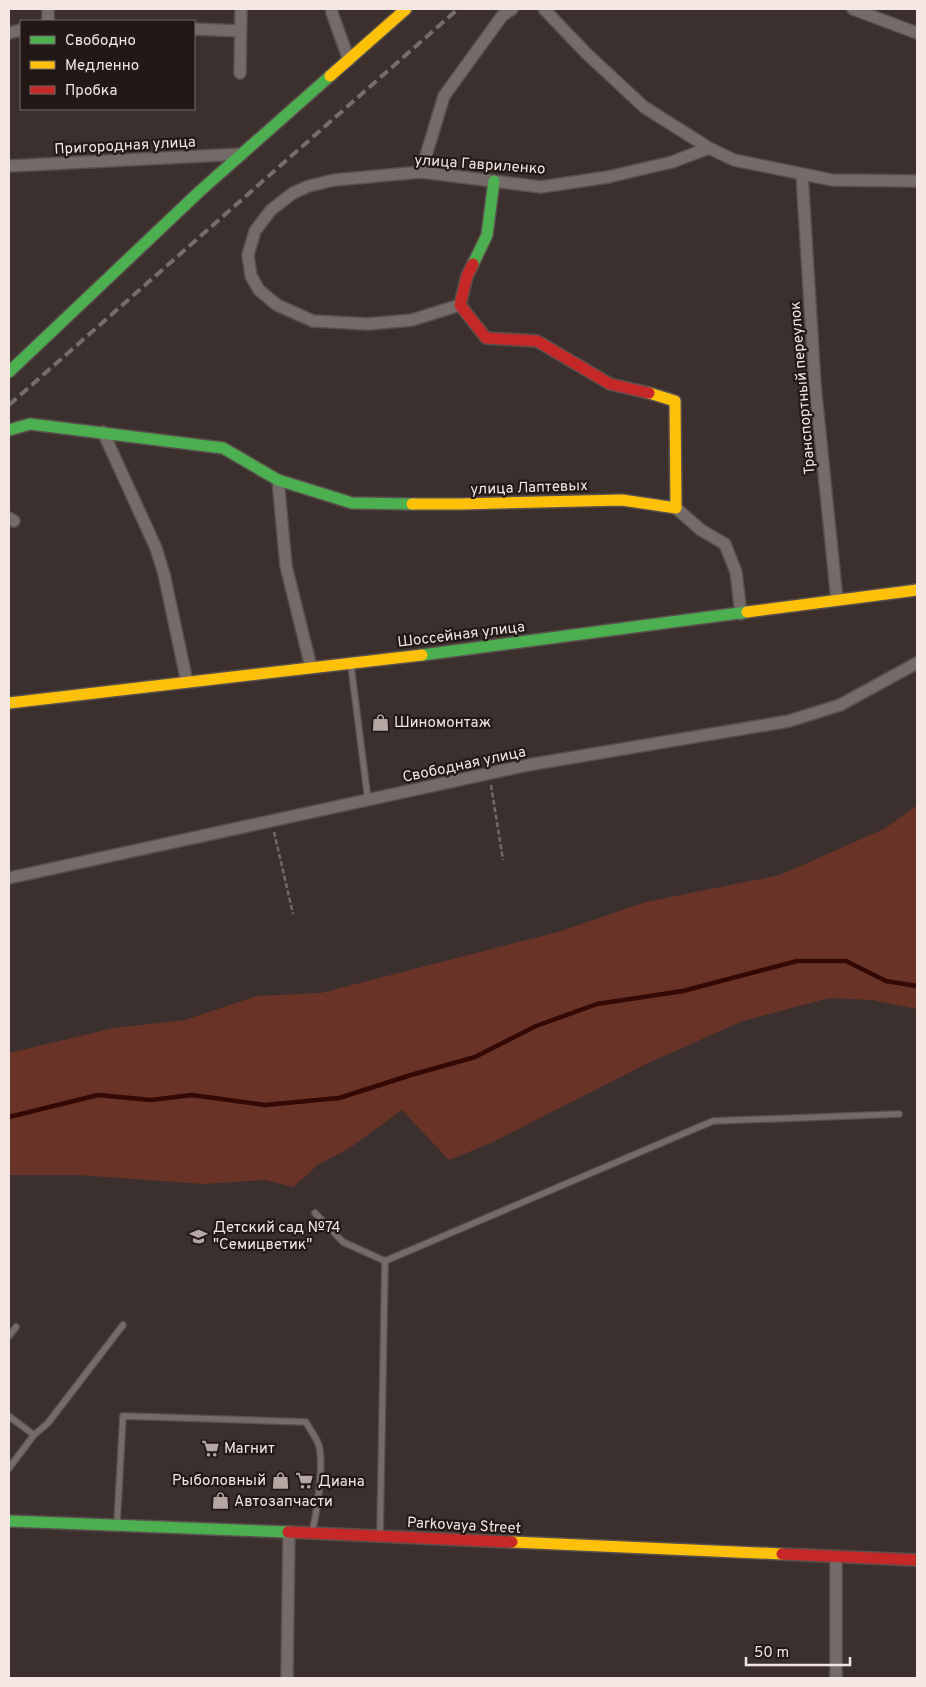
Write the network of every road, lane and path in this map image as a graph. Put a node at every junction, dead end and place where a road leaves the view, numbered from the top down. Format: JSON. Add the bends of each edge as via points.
{"nodes":[{"id":1,"x":241,"y":9,"type":"edge"},
{"id":2,"x":332,"y":9,"type":"edge"},
{"id":3,"x":406,"y":9,"type":"edge"},
{"id":4,"x":512,"y":9,"type":"edge"},
{"id":5,"x":544,"y":9,"type":"edge"},
{"id":6,"x":853,"y":9,"type":"edge"},
{"id":7,"x":195,"y":29,"type":"edge"},
{"id":8,"x":240,"y":31,"type":"junction"},
{"id":9,"x":917,"y":33,"type":"edge"},
{"id":10,"x":348,"y":60,"type":"junction"},
{"id":11,"x":240,"y":73,"type":"dead end"},
{"id":12,"x":709,"y":148,"type":"junction"},
{"id":13,"x":242,"y":154,"type":"junction"},
{"id":14,"x":9,"y":166,"type":"edge"},
{"id":15,"x":421,"y":172,"type":"junction"},
{"id":16,"x":802,"y":174,"type":"junction"},
{"id":17,"x":494,"y":181,"type":"junction"},
{"id":18,"x":917,"y":181,"type":"edge"},
{"id":19,"x":460,"y":305,"type":"junction"},
{"id":20,"x":9,"y":372,"type":"edge"},
{"id":21,"x":9,"y":430,"type":"edge"},
{"id":22,"x":103,"y":432,"type":"junction"},
{"id":23,"x":278,"y":480,"type":"junction"},
{"id":24,"x":676,"y":508,"type":"junction"},
{"id":25,"x":917,"y":590,"type":"edge"},
{"id":26,"x":837,"y":600,"type":"junction"},
{"id":27,"x":741,"y":614,"type":"junction"},
{"id":28,"x":917,"y":663,"type":"edge"},
{"id":29,"x":351,"y":664,"type":"junction"},
{"id":30,"x":311,"y":667,"type":"junction"},
{"id":31,"x":187,"y":682,"type":"junction"},
{"id":32,"x":9,"y":704,"type":"edge"},
{"id":33,"x":489,"y":774,"type":"junction"},
{"id":34,"x":368,"y":800,"type":"junction"},
{"id":35,"x":271,"y":821,"type":"junction"},
{"id":36,"x":503,"y":860,"type":"dead end"},
{"id":37,"x":9,"y":878,"type":"edge"},
{"id":38,"x":293,"y":914,"type":"dead end"},
{"id":39,"x":900,"y":1114,"type":"dead end"},
{"id":40,"x":315,"y":1213,"type":"dead end"},
{"id":41,"x":385,"y":1261,"type":"junction"},
{"id":42,"x":123,"y":1325,"type":"dead end"},
{"id":43,"x":16,"y":1327,"type":"dead end"},
{"id":44,"x":9,"y":1336,"type":"edge"},
{"id":45,"x":10,"y":1417,"type":"dead end"},
{"id":46,"x":34,"y":1435,"type":"junction"},
{"id":47,"x":9,"y":1468,"type":"edge"},
{"id":48,"x":9,"y":1521,"type":"edge"},
{"id":49,"x":117,"y":1525,"type":"junction"},
{"id":50,"x":289,"y":1532,"type":"junction"},
{"id":51,"x":311,"y":1534,"type":"junction"},
{"id":52,"x":380,"y":1537,"type":"junction"},
{"id":53,"x":836,"y":1557,"type":"junction"},
{"id":54,"x":917,"y":1560,"type":"edge"},
{"id":55,"x":287,"y":1678,"type":"edge"},
{"id":56,"x":836,"y":1678,"type":"edge"}],
"edges":[{"from":1,"to":8,"type":"street"},
{"from":2,"to":10,"type":"street"},
{"from":3,"to":10,"type":"main road"},
{"from":4,"to":15,"type":"street","via":[[502,16],[444,96]]},
{"from":5,"to":12,"type":"street","via":[[644,107]]},
{"from":6,"to":9,"type":"street"},
{"from":7,"to":8,"type":"street"},
{"from":8,"to":11,"type":"street"},
{"from":10,"to":13,"type":"main road"},
{"from":12,"to":16,"type":"street","via":[[734,160]]},
{"from":12,"to":17,"type":"street","name":"улица Гавриленко","via":[[672,162],[608,177],[540,187]]},
{"from":13,"to":14,"type":"street","name":"Пригородная улица"},
{"from":13,"to":20,"type":"main road"},
{"from":15,"to":17,"type":"street","name":"улица Гавриленко"},
{"from":15,"to":19,"type":"street","name":"улица Гавриленко","via":[[334,180],[293,193],[271,210],[255,231],[248,255],[251,276],[259,290],[277,305],[313,321],[368,324],[412,320]]},
{"from":16,"to":18,"type":"street","via":[[832,180]]},
{"from":16,"to":26,"type":"street","name":"Транспортный переулок","via":[[815,385]]},
{"from":17,"to":19,"type":"main road","via":[[487,235],[467,276]]},
{"from":19,"to":24,"type":"main road","via":[[486,338],[537,342],[610,384],[674,401]]},
{"from":21,"to":22,"type":"main road","name":"улица Лаптевых","via":[[30,424]]},
{"from":22,"to":23,"type":"main road","name":"улица Лаптевых","via":[[223,448]]},
{"from":22,"to":31,"type":"street","via":[[156,548]]},
{"from":23,"to":24,"type":"main road","name":"улица Лаптевых","via":[[352,503],[622,500]]},
{"from":23,"to":30,"type":"street","via":[[286,566]]},
{"from":24,"to":27,"type":"street","via":[[701,530],[725,544],[736,572]]},
{"from":25,"to":26,"type":"main road","name":"Шоссейная улица"},
{"from":26,"to":27,"type":"main road","name":"Шоссейная улица"},
{"from":27,"to":29,"type":"main road","name":"Шоссейная улица"},
{"from":28,"to":33,"type":"street","name":"Свободная улица","via":[[840,705],[789,722]]},
{"from":29,"to":30,"type":"main road","name":"Шоссейная улица"},
{"from":29,"to":34,"type":"lane"},
{"from":30,"to":31,"type":"main road","name":"Шоссейная улица"},
{"from":31,"to":32,"type":"main road","name":"Шоссейная улица"},
{"from":33,"to":34,"type":"street","name":"Свободная улица"},
{"from":33,"to":36,"type":"path"},
{"from":34,"to":35,"type":"street","name":"Свободная улица"},
{"from":35,"to":37,"type":"street","name":"Свободная улица"},
{"from":35,"to":38,"type":"path"},
{"from":39,"to":41,"type":"lane","via":[[713,1121]]},
{"from":40,"to":41,"type":"lane","via":[[343,1242]]},
{"from":41,"to":52,"type":"lane"},
{"from":42,"to":46,"type":"lane","via":[[48,1423]]},
{"from":43,"to":44,"type":"lane"},
{"from":45,"to":46,"type":"lane"},
{"from":46,"to":47,"type":"lane"},
{"from":48,"to":49,"type":"main road","name":"Parkovaya Street"},
{"from":49,"to":50,"type":"main road","name":"Parkovaya Street"},
{"from":49,"to":51,"type":"lane","via":[[123,1416],[306,1422],[319,1446],[320,1472]]},
{"from":50,"to":51,"type":"main road","name":"Parkovaya Street"},
{"from":50,"to":55,"type":"street"},
{"from":51,"to":52,"type":"main road","name":"Parkovaya Street"},
{"from":52,"to":53,"type":"main road","name":"Parkovaya Street"},
{"from":53,"to":54,"type":"main road","name":"Parkovaya Street"},
{"from":53,"to":56,"type":"street"}]}
